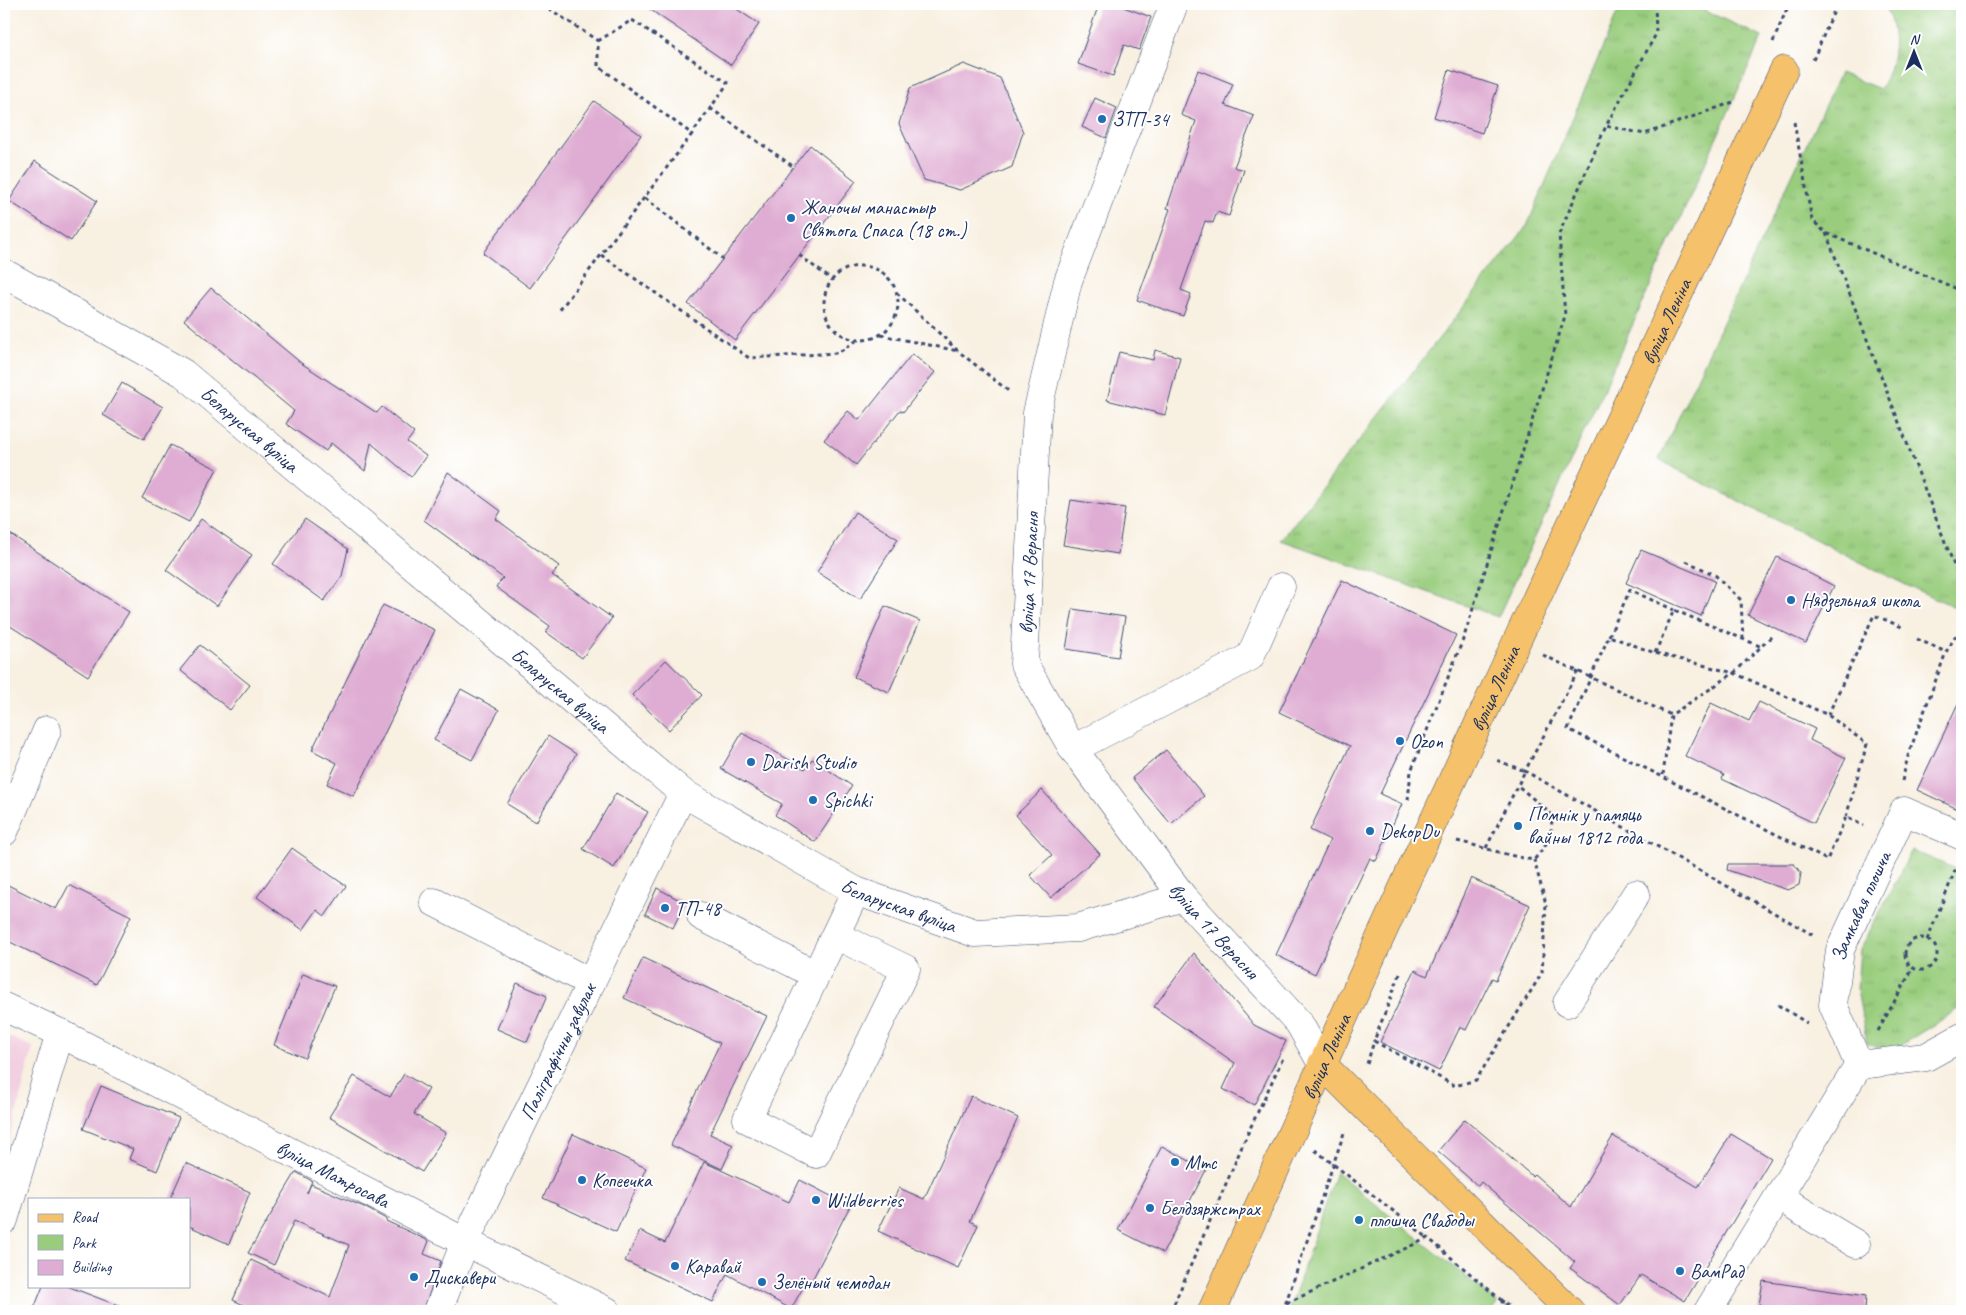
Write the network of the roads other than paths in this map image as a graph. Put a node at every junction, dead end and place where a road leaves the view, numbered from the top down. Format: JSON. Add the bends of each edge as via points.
{"nodes":[{"id":1,"x":1174,"y":4,"type":"edge"},
{"id":2,"x":1784,"y":70,"type":"dead end"},
{"id":3,"x":4,"y":273,"type":"edge"},
{"id":4,"x":1281,"y":588,"type":"dead end"},
{"id":5,"x":48,"y":730,"type":"dead end"},
{"id":6,"x":1073,"y":749,"type":"junction"},
{"id":7,"x":683,"y":793,"type":"junction"},
{"id":8,"x":4,"y":832,"type":"edge"},
{"id":9,"x":1962,"y":836,"type":"edge"},
{"id":10,"x":856,"y":891,"type":"junction"},
{"id":11,"x":1636,"y":894,"type":"dead end"},
{"id":12,"x":1183,"y":897,"type":"junction"},
{"id":13,"x":434,"y":902,"type":"dead end"},
{"id":14,"x":701,"y":916,"type":"dead end"},
{"id":15,"x":835,"y":934,"type":"junction"},
{"id":16,"x":816,"y":975,"type":"junction"},
{"id":17,"x":591,"y":983,"type":"junction"},
{"id":18,"x":1567,"y":1003,"type":"dead end"},
{"id":19,"x":4,"y":1007,"type":"edge"},
{"id":20,"x":60,"y":1033,"type":"junction"},
{"id":21,"x":1962,"y":1037,"type":"edge"},
{"id":22,"x":1322,"y":1064,"type":"junction"},
{"id":23,"x":1859,"y":1065,"type":"junction"},
{"id":24,"x":1780,"y":1195,"type":"junction"},
{"id":25,"x":4,"y":1220,"type":"edge"},
{"id":26,"x":465,"y":1242,"type":"junction"},
{"id":27,"x":1856,"y":1244,"type":"dead end"},
{"id":28,"x":438,"y":1311,"type":"edge"},
{"id":29,"x":607,"y":1311,"type":"edge"},
{"id":30,"x":1212,"y":1311,"type":"edge"},
{"id":31,"x":1570,"y":1311,"type":"edge"},
{"id":32,"x":1708,"y":1311,"type":"edge"}],
"edges":[{"from":1,"to":6,"type":"street","name":"вуліца 17 Верасня","via":[[1068,281],[1037,413],[1024,664]]},
{"from":2,"to":22,"type":"main road","name":"вуліца Леніна","via":[[1520,632]]},
{"from":3,"to":7,"type":"street","name":"Беларуская вуліца","via":[[183,373]]},
{"from":4,"to":6,"type":"street","via":[[1250,657]]},
{"from":5,"to":8,"type":"street"},
{"from":6,"to":12,"type":"street","name":"вуліца 17 Верасня"},
{"from":7,"to":10,"type":"street","name":"Беларуская вуліца"},
{"from":7,"to":17,"type":"street","name":"Паліграфічны завулак"},
{"from":9,"to":23,"type":"street","name":"Замкавая плошча","via":[[1904,811],[1840,950],[1833,1005]]},
{"from":10,"to":12,"type":"street","name":"Беларуская вуліца","via":[[975,934],[1078,928]]},
{"from":10,"to":15,"type":"street"},
{"from":11,"to":18,"type":"street"},
{"from":12,"to":22,"type":"street","name":"вуліца 17 Верасня","via":[[1299,1023]]},
{"from":13,"to":17,"type":"street"},
{"from":14,"to":16,"type":"street"},
{"from":15,"to":16,"type":"street"},
{"from":15,"to":16,"type":"street","via":[[906,969],[816,1154],[747,1119]]},
{"from":17,"to":26,"type":"street","name":"Паліграфічны завулак"},
{"from":19,"to":20,"type":"street","name":"вуліца Матросава"},
{"from":20,"to":25,"type":"street"},
{"from":20,"to":26,"type":"street","name":"вуліца Матросава"},
{"from":21,"to":23,"type":"street","via":[[1926,1057]]},
{"from":22,"to":30,"type":"main road","name":"вуліца Леніна"},
{"from":22,"to":31,"type":"main road"},
{"from":23,"to":24,"type":"street"},
{"from":24,"to":27,"type":"street"},
{"from":24,"to":32,"type":"street"},
{"from":26,"to":28,"type":"street","name":"Паліграфічны завулак"},
{"from":26,"to":29,"type":"street","name":"вуліца Матросава"}]}
